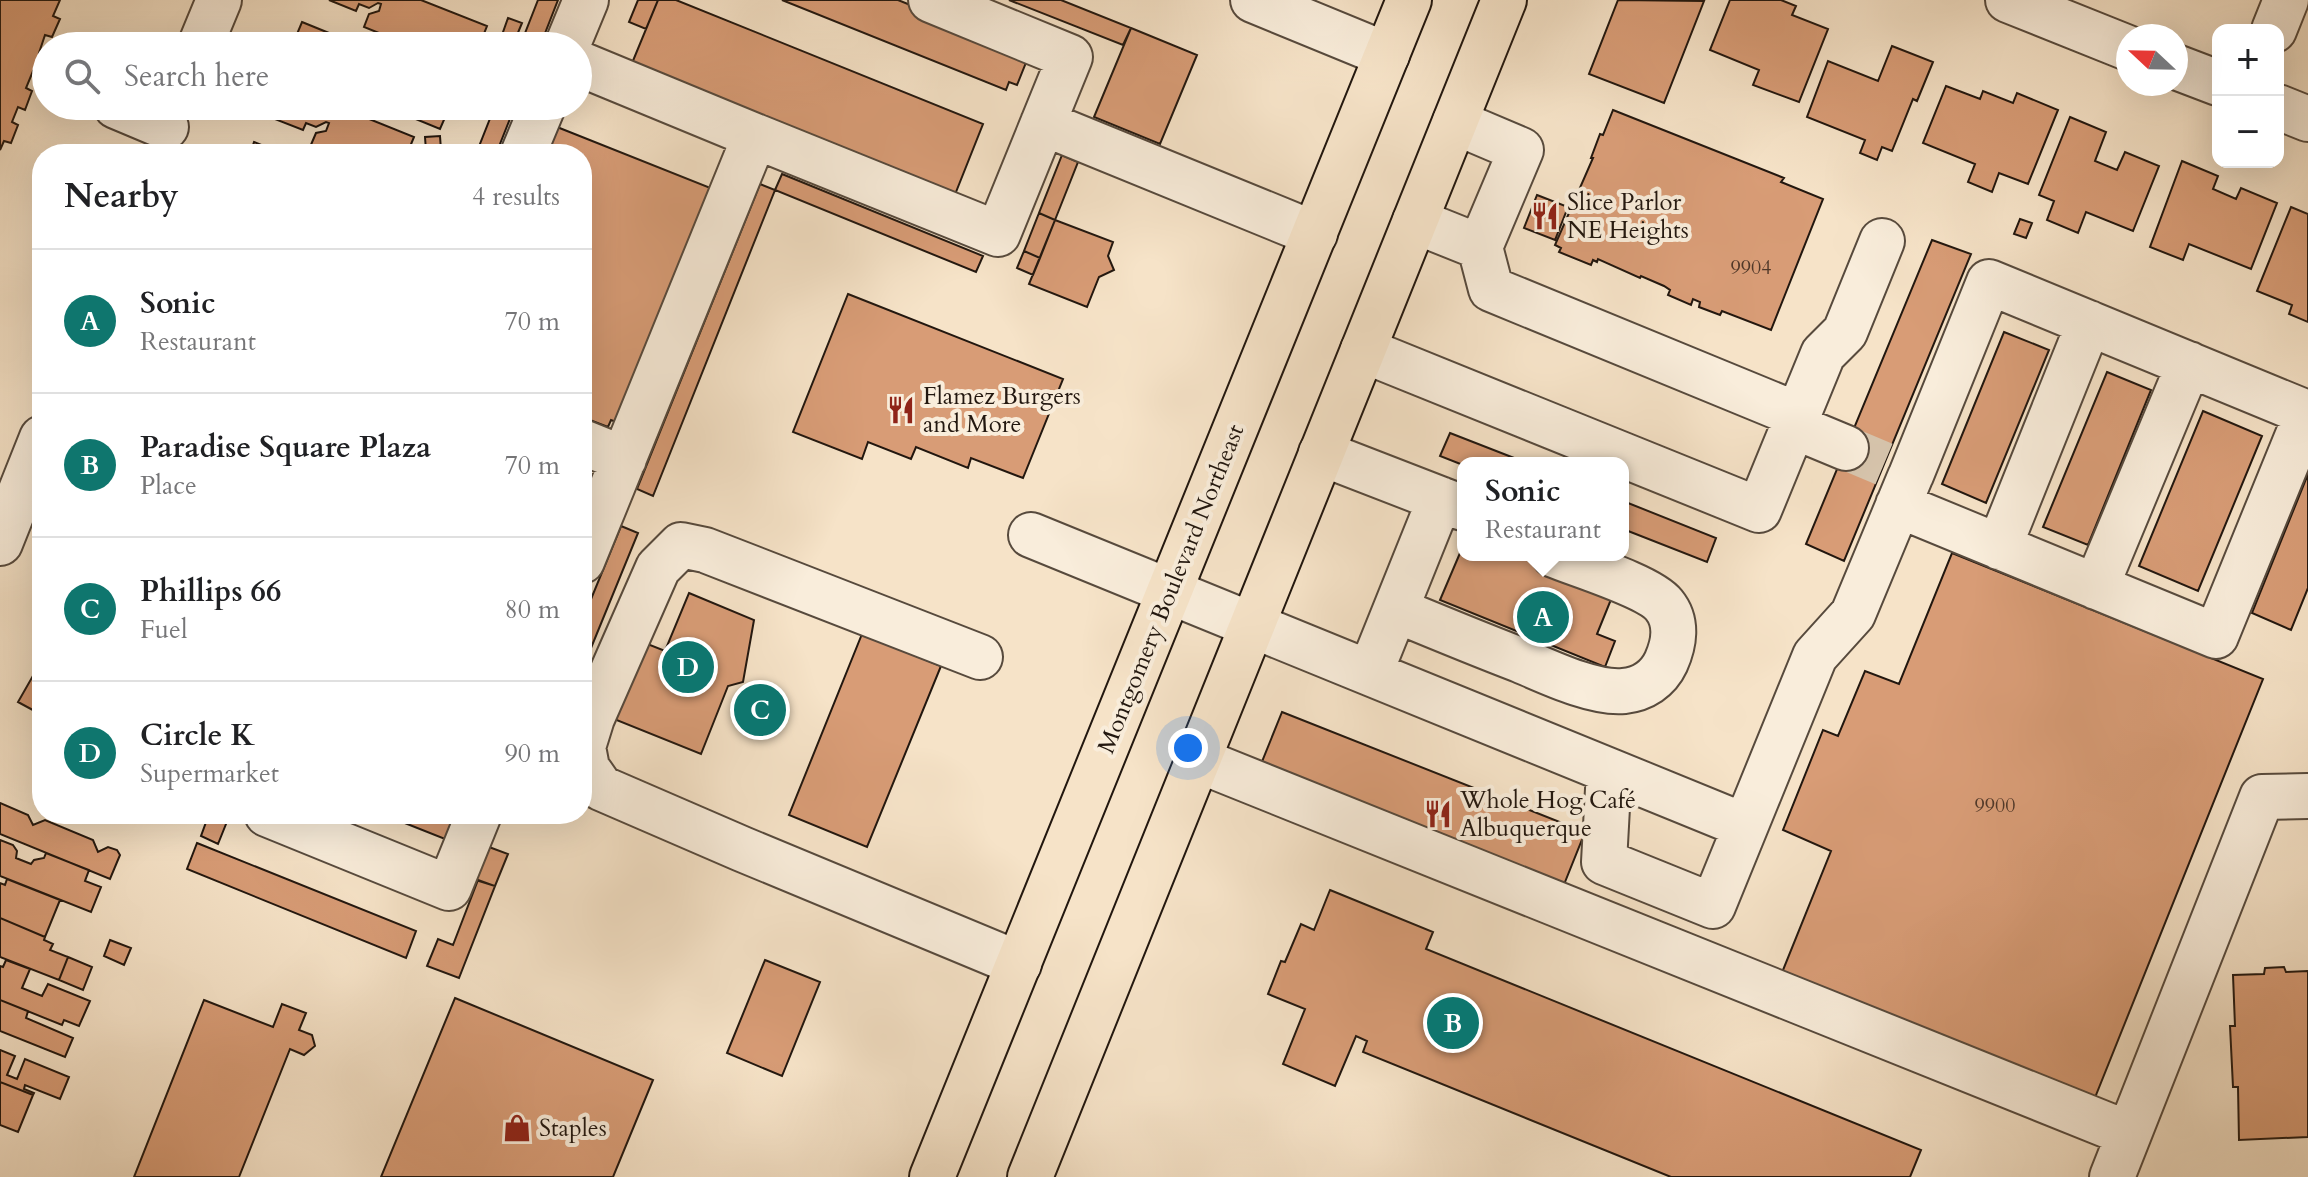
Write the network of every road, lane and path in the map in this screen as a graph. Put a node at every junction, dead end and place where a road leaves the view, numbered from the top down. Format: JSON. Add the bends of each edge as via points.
{"nodes":[{"id":1,"x":219,"y":0,"type":"edge"},
{"id":2,"x":586,"y":0,"type":"edge"},
{"id":3,"x":931,"y":0,"type":"edge"},
{"id":4,"x":1253,"y":0,"type":"edge"},
{"id":5,"x":1409,"y":0,"type":"edge"},
{"id":6,"x":1504,"y":0,"type":"edge"},
{"id":7,"x":2008,"y":0,"type":"edge"},
{"id":8,"x":2286,"y":0,"type":"edge"},
{"id":9,"x":2276,"y":24,"type":"edge"},
{"id":10,"x":206,"y":32,"type":"edge"},
{"id":11,"x":573,"y":32,"type":"edge"},
{"id":12,"x":2116,"y":43,"type":"edge"},
{"id":13,"x":1387,"y":55,"type":"junction"},
{"id":14,"x":592,"y":69,"type":"edge"},
{"id":15,"x":2188,"y":72,"type":"edge"},
{"id":16,"x":2212,"y":81,"type":"edge"},
{"id":17,"x":2284,"y":109,"type":"edge"},
{"id":18,"x":2308,"y":119,"type":"edge"},
{"id":19,"x":146,"y":120,"type":"edge"},
{"id":20,"x":537,"y":120,"type":"edge"},
{"id":21,"x":1455,"y":122,"type":"junction"},
{"id":22,"x":1043,"y":123,"type":"junction"},
{"id":23,"x":165,"y":129,"type":"edge"},
{"id":24,"x":755,"y":136,"type":"junction"},
{"id":25,"x":527,"y":144,"type":"edge"},
{"id":26,"x":1415,"y":221,"type":"junction"},
{"id":27,"x":1315,"y":234,"type":"junction"},
{"id":28,"x":1882,"y":241,"type":"dead end"},
{"id":29,"x":1480,"y":247,"type":"junction"},
{"id":30,"x":2089,"y":323,"type":"junction"},
{"id":31,"x":1363,"y":350,"type":"junction"},
{"id":32,"x":2189,"y":364,"type":"junction"},
{"id":33,"x":1796,"y":421,"type":"junction"},
{"id":34,"x":592,"y":446,"type":"edge"},
{"id":35,"x":1321,"y":453,"type":"junction"},
{"id":36,"x":1628,"y":457,"type":"edge"},
{"id":37,"x":1629,"y":457,"type":"edge"},
{"id":38,"x":624,"y":459,"type":"junction"},
{"id":39,"x":32,"y":463,"type":"edge"},
{"id":40,"x":1885,"y":473,"type":"junction"},
{"id":41,"x":1452,"y":504,"type":"edge"},
{"id":42,"x":1031,"y":535,"type":"dead end"},
{"id":43,"x":592,"y":537,"type":"edge"},
{"id":44,"x":0,"y":543,"type":"edge"},
{"id":45,"x":1999,"y":547,"type":"junction"},
{"id":46,"x":1569,"y":561,"type":"edge"},
{"id":47,"x":1623,"y":561,"type":"edge"},
{"id":48,"x":2096,"y":587,"type":"junction"},
{"id":49,"x":1170,"y":592,"type":"junction"},
{"id":50,"x":1396,"y":610,"type":"junction"},
{"id":51,"x":1252,"y":626,"type":"junction"},
{"id":52,"x":980,"y":657,"type":"dead end"},
{"id":53,"x":1370,"y":673,"type":"junction"},
{"id":54,"x":1560,"y":677,"type":"junction"},
{"id":55,"x":592,"y":718,"type":"edge"},
{"id":56,"x":1198,"y":760,"type":"junction"},
{"id":57,"x":1609,"y":771,"type":"junction"},
{"id":58,"x":592,"y":775,"type":"edge"},
{"id":59,"x":2308,"y":796,"type":"edge"},
{"id":60,"x":292,"y":824,"type":"edge"},
{"id":61,"x":475,"y":824,"type":"edge"},
{"id":62,"x":1745,"y":826,"type":"junction"},
{"id":63,"x":1019,"y":964,"type":"junction"},
{"id":64,"x":2129,"y":1134,"type":"junction"},
{"id":65,"x":932,"y":1177,"type":"edge"},
{"id":66,"x":1030,"y":1177,"type":"edge"},
{"id":67,"x":2112,"y":1177,"type":"edge"}],
"edges":[{"from":1,"to":10,"type":"street"},
{"from":2,"to":11,"type":"street"},
{"from":3,"to":22,"type":"street","via":[[1070,57]]},
{"from":4,"to":13,"type":"street"},
{"from":5,"to":13,"type":"main road","name":"Montgomery Boulevard Northeast"},
{"from":6,"to":21,"type":"main road"},
{"from":7,"to":12,"type":"street"},
{"from":8,"to":9,"type":"street"},
{"from":13,"to":27,"type":"main road","name":"Montgomery Boulevard Northeast"},
{"from":14,"to":24,"type":"street"},
{"from":15,"to":16,"type":"street"},
{"from":17,"to":18,"type":"street"},
{"from":19,"to":23,"type":"street"},
{"from":20,"to":25,"type":"street"},
{"from":21,"to":26,"type":"main road"},
{"from":21,"to":29,"type":"street","via":[[1521,150]]},
{"from":22,"to":24,"type":"street","via":[[998,234]]},
{"from":22,"to":27,"type":"street"},
{"from":24,"to":38,"type":"street"},
{"from":26,"to":29,"type":"street"},
{"from":26,"to":31,"type":"main road"},
{"from":27,"to":49,"type":"main road","name":"Montgomery Boulevard Northeast"},
{"from":28,"to":33,"type":"street","via":[[1845,332],[1823,354]]},
{"from":29,"to":33,"type":"street","via":[[1491,289]]},
{"from":30,"to":32,"type":"street"},
{"from":30,"to":40,"type":"street","via":[[1989,282]]},
{"from":30,"to":45,"type":"street"},
{"from":31,"to":35,"type":"main road"},
{"from":31,"to":36,"type":"street"},
{"from":32,"to":48,"type":"street"},
{"from":32,"to":48,"type":"street","via":[[2307,413],[2216,636]]},
{"from":33,"to":37,"type":"street","via":[[1759,510]]},
{"from":33,"to":40,"type":"street"},
{"from":34,"to":38,"type":"street"},
{"from":35,"to":41,"type":"street"},
{"from":35,"to":51,"type":"main road"},
{"from":38,"to":43,"type":"street"},
{"from":39,"to":44,"type":"street"},
{"from":40,"to":45,"type":"street"},
{"from":40,"to":62,"type":"street","via":[[1853,614],[1815,656]]},
{"from":41,"to":50,"type":"street"},
{"from":42,"to":49,"type":"street"},
{"from":45,"to":48,"type":"street"},
{"from":46,"to":54,"type":"street","via":[[1643,590],[1664,604],[1675,642],[1662,671],[1649,684],[1623,692]]},
{"from":47,"to":54,"type":"street","via":[[1676,585],[1693,612],[1695,649],[1676,692],[1660,706],[1621,713],[1597,706]]},
{"from":49,"to":51,"type":"street"},
{"from":49,"to":63,"type":"main road","name":"Montgomery Boulevard Northeast"},
{"from":50,"to":53,"type":"street"},
{"from":50,"to":54,"type":"street"},
{"from":51,"to":53,"type":"street"},
{"from":51,"to":56,"type":"main road"},
{"from":52,"to":55,"type":"street","via":[[681,545],[658,568]]},
{"from":53,"to":57,"type":"street"},
{"from":56,"to":64,"type":"street"},
{"from":56,"to":66,"type":"main road"},
{"from":57,"to":62,"type":"street"},
{"from":57,"to":62,"type":"street","via":[[1604,862],[1617,868],[1713,906]]},
{"from":58,"to":63,"type":"street","via":[[601,788]]},
{"from":59,"to":64,"type":"street","via":[[2262,797]]},
{"from":60,"to":61,"type":"street","via":[[449,888]]},
{"from":63,"to":65,"type":"main road","name":"Montgomery Boulevard Northeast"},
{"from":64,"to":67,"type":"street"}]}
